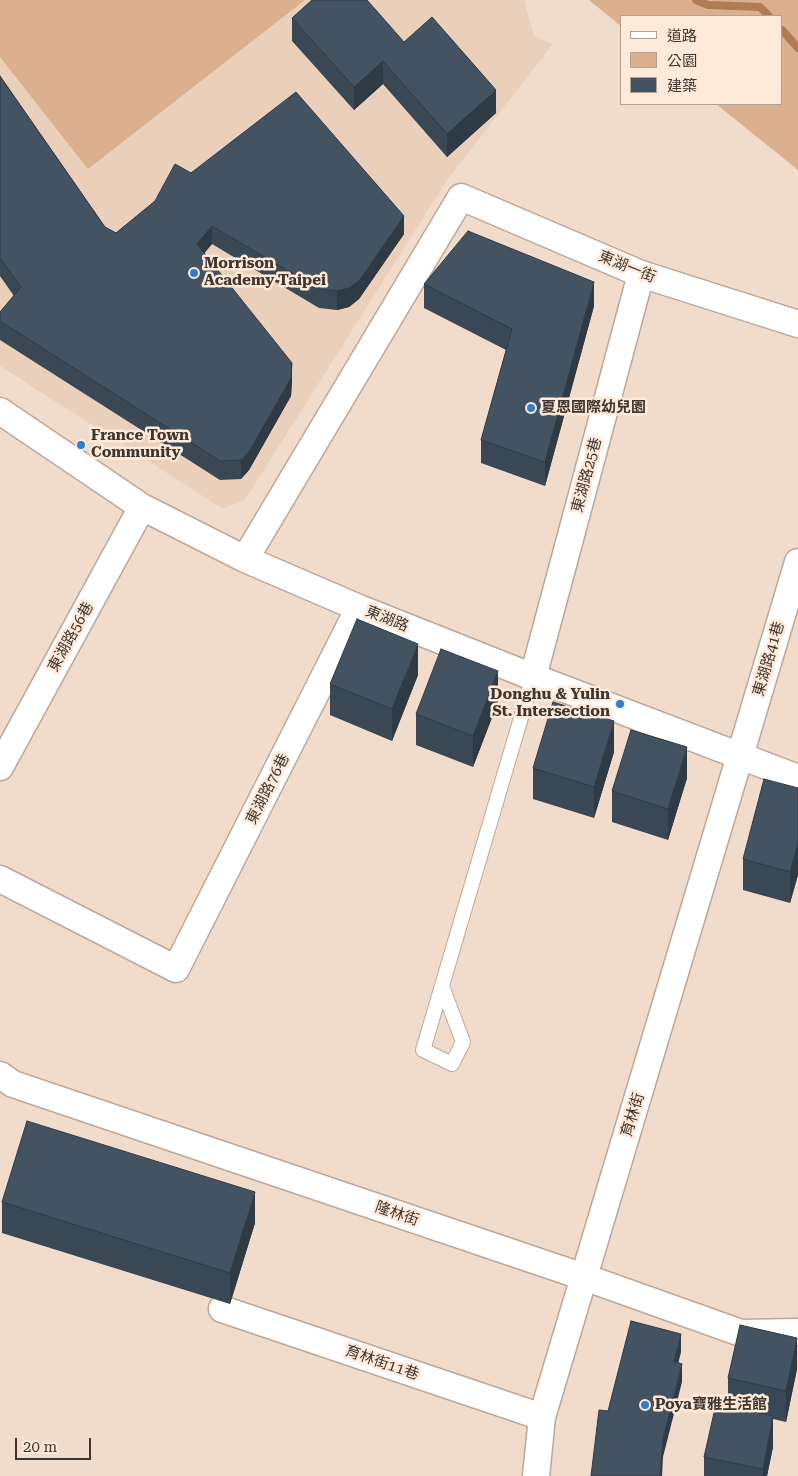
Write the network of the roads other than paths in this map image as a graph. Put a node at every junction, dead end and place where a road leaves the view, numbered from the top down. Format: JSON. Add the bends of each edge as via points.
{"nodes":[{"id":1,"x":641,"y":274,"type":"junction"},
{"id":2,"x":798,"y":324,"type":"edge"},
{"id":3,"x":0,"y":411,"type":"edge"},
{"id":4,"x":142,"y":507,"type":"junction"},
{"id":5,"x":245,"y":559,"type":"junction"},
{"id":6,"x":798,"y":562,"type":"edge"},
{"id":7,"x":359,"y":608,"type":"junction"},
{"id":8,"x":533,"y":677,"type":"junction"},
{"id":9,"x":741,"y":756,"type":"junction"},
{"id":10,"x":0,"y":767,"type":"edge"},
{"id":11,"x":798,"y":778,"type":"edge"},
{"id":12,"x":0,"y":880,"type":"edge"},
{"id":13,"x":442,"y":986,"type":"junction"},
{"id":14,"x":0,"y":1076,"type":"edge"},
{"id":15,"x":584,"y":1277,"type":"junction"},
{"id":16,"x":222,"y":1309,"type":"dead end"},
{"id":17,"x":798,"y":1332,"type":"edge"},
{"id":18,"x":542,"y":1417,"type":"junction"},
{"id":19,"x":536,"y":1476,"type":"edge"}],
"edges":[{"from":1,"to":2,"type":"street","name":"東湖一街"},
{"from":1,"to":5,"type":"street","name":"東湖一街","via":[[461,196]]},
{"from":1,"to":8,"type":"street","name":"東湖路25巷"},
{"from":3,"to":4,"type":"street","name":"東湖路"},
{"from":4,"to":5,"type":"street","name":"東湖路"},
{"from":4,"to":10,"type":"street","name":"東湖路56巷"},
{"from":5,"to":7,"type":"street","name":"東湖路"},
{"from":6,"to":9,"type":"street","name":"東湖路41巷"},
{"from":7,"to":8,"type":"street","name":"東湖路"},
{"from":7,"to":12,"type":"street","name":"東湖路76巷","via":[[176,969]]},
{"from":8,"to":9,"type":"street","name":"東湖路"},
{"from":8,"to":13,"type":"lane"},
{"from":9,"to":11,"type":"street","name":"東湖路"},
{"from":9,"to":15,"type":"street","name":"育林街"},
{"from":13,"to":13,"type":"lane","via":[[423,1050],[452,1064],[464,1042]]},
{"from":14,"to":15,"type":"street","name":"隆林街","via":[[13,1084]]},
{"from":15,"to":17,"type":"street","name":"隆林街","via":[[741,1333]]},
{"from":15,"to":18,"type":"street","name":"育林街"},
{"from":16,"to":18,"type":"street","name":"育林街11巷"},
{"from":18,"to":19,"type":"street","name":"育林街"}]}
